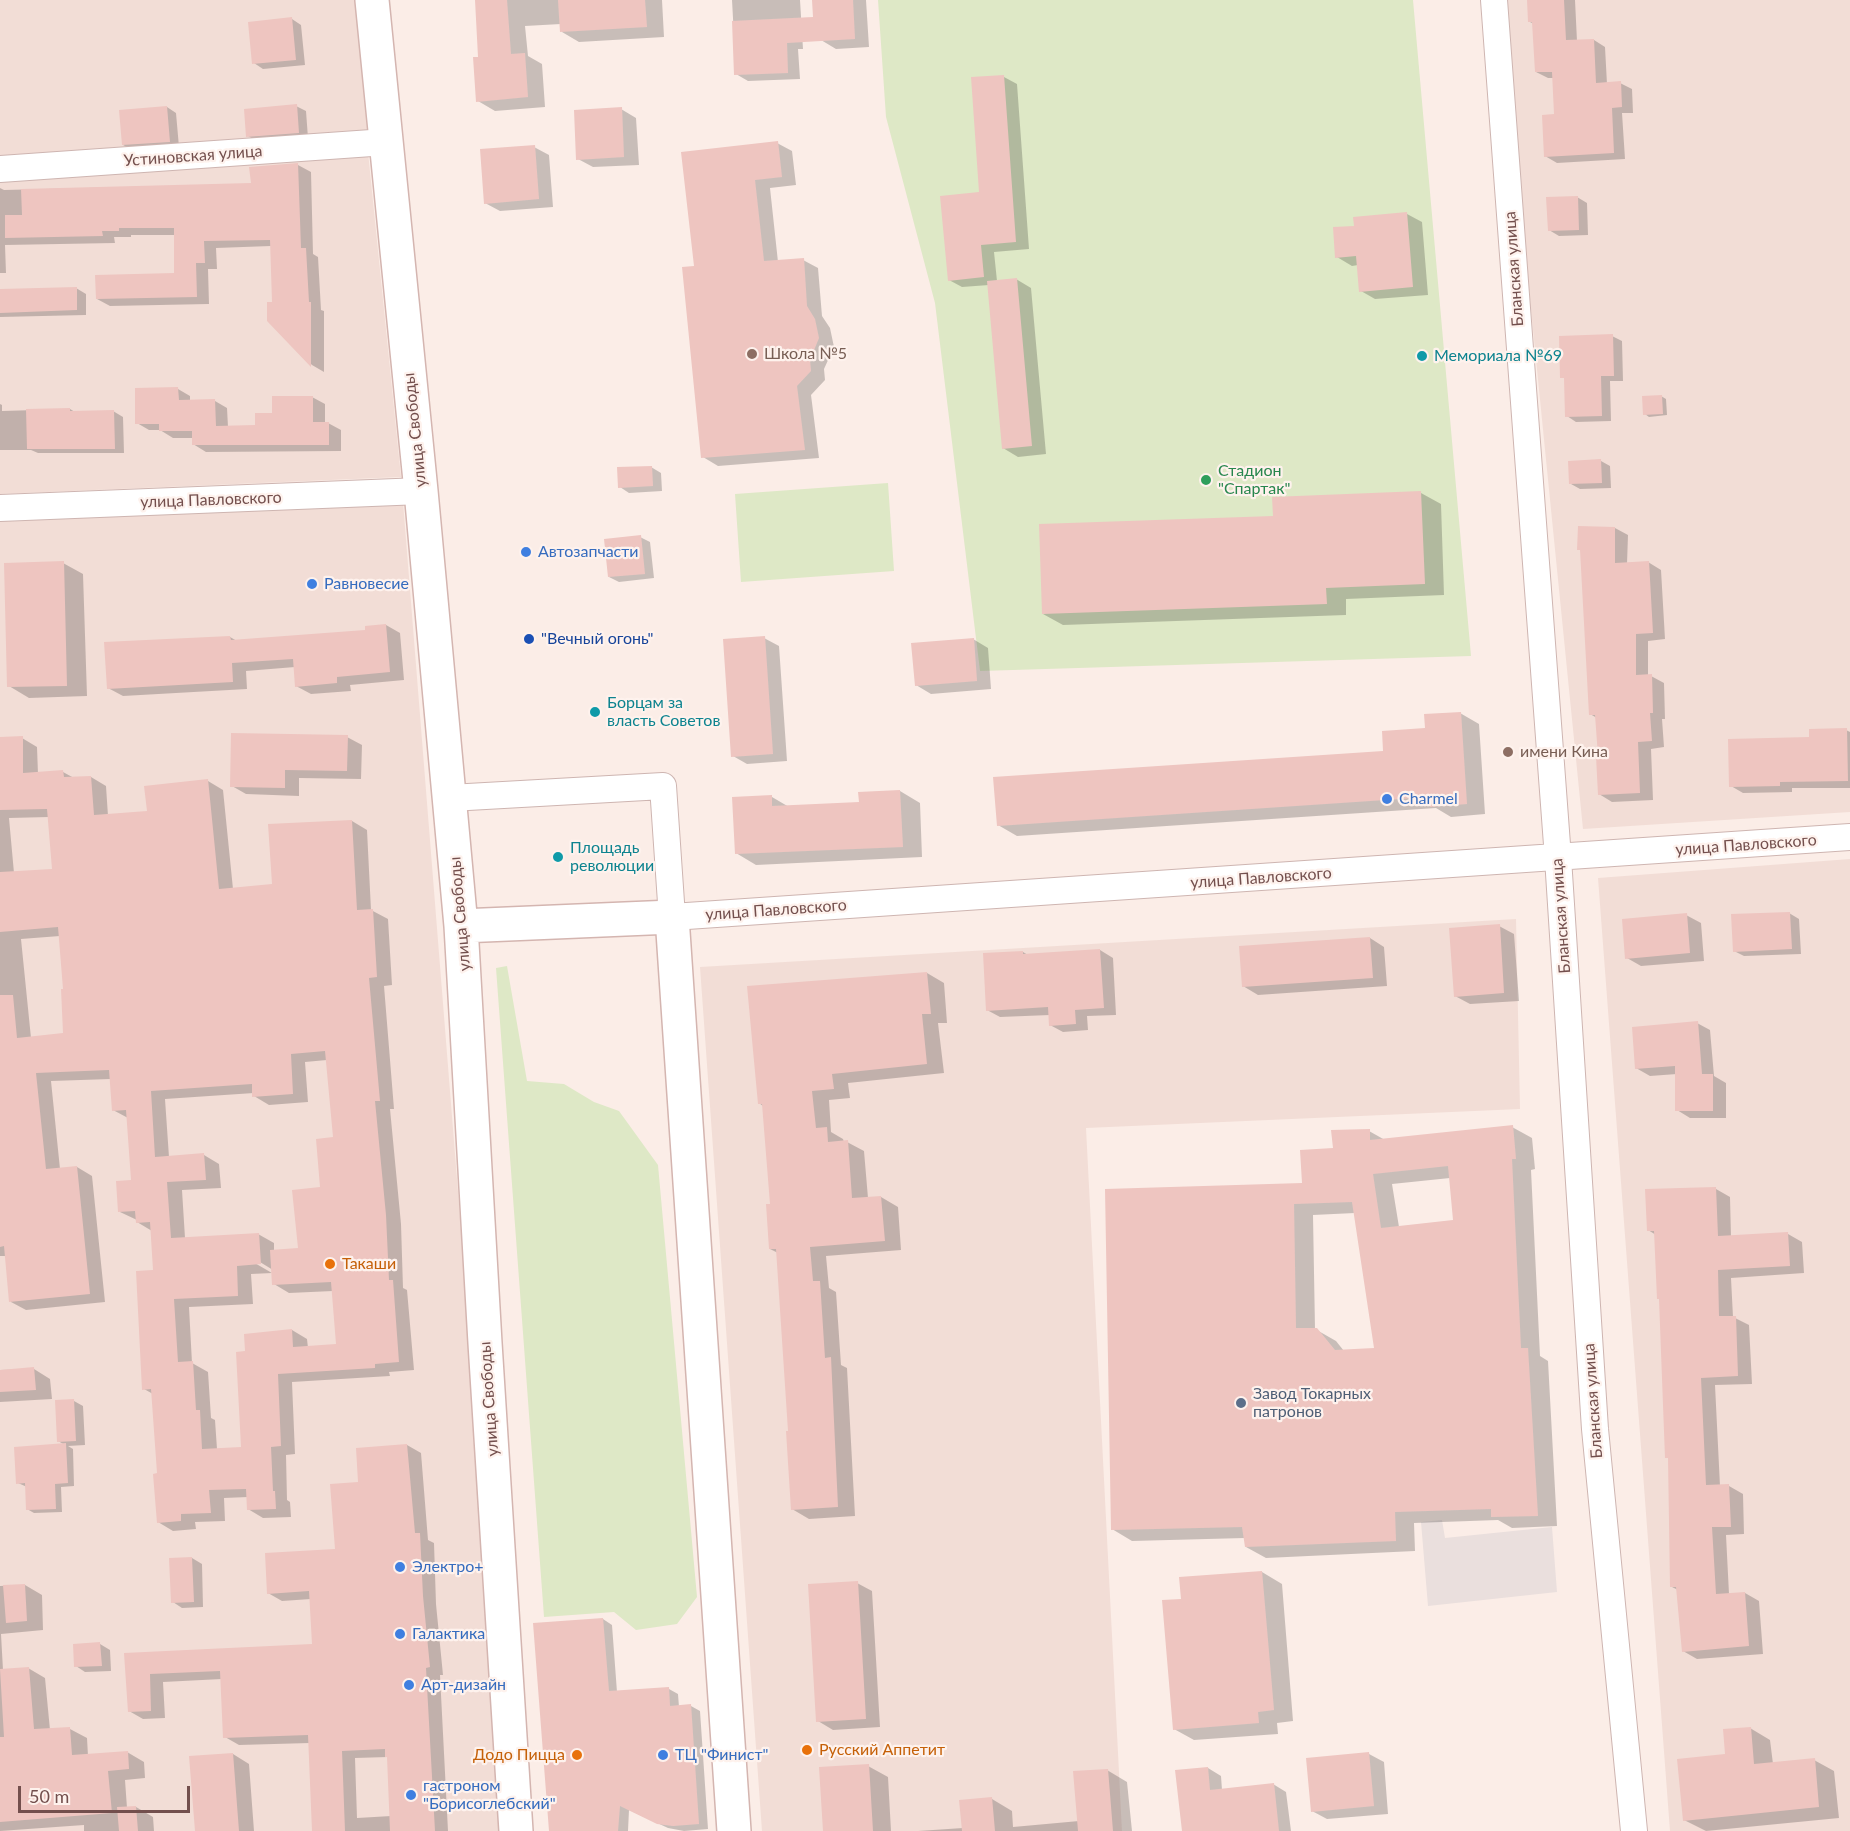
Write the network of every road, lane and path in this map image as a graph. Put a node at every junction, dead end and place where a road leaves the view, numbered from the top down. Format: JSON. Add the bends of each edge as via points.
{"nodes":[{"id":1,"x":372,"y":0,"type":"edge"},
{"id":2,"x":1494,"y":0,"type":"edge"},
{"id":3,"x":386,"y":142,"type":"junction"},
{"id":4,"x":0,"y":170,"type":"edge"},
{"id":5,"x":422,"y":491,"type":"junction"},
{"id":6,"x":0,"y":508,"type":"edge"},
{"id":7,"x":450,"y":798,"type":"junction"},
{"id":8,"x":1850,"y":837,"type":"edge"},
{"id":9,"x":1558,"y":858,"type":"junction"},
{"id":10,"x":672,"y":917,"type":"junction"},
{"id":11,"x":461,"y":926,"type":"junction"},
{"id":12,"x":516,"y":1831,"type":"edge"},
{"id":13,"x":734,"y":1831,"type":"edge"},
{"id":14,"x":1634,"y":1831,"type":"edge"}],
"edges":[{"from":1,"to":3,"type":"main road","name":"улица Свободы"},
{"from":2,"to":9,"type":"street","name":"Бланская улица"},
{"from":3,"to":4,"type":"street","name":"Устиновская улица"},
{"from":3,"to":5,"type":"main road","name":"улица Свободы"},
{"from":5,"to":6,"type":"street","name":"улица Павловского"},
{"from":5,"to":7,"type":"main road","name":"улица Свободы"},
{"from":7,"to":10,"type":"street","via":[[663,786]]},
{"from":7,"to":11,"type":"main road","name":"улица Свободы"},
{"from":8,"to":9,"type":"street","name":"улица Павловского"},
{"from":9,"to":10,"type":"street","name":"улица Павловского"},
{"from":9,"to":14,"type":"street","name":"Бланская улица","via":[[1595,1429]]},
{"from":10,"to":11,"type":"main road"},
{"from":10,"to":13,"type":"main road"},
{"from":11,"to":12,"type":"main road","name":"улица Свободы"}]}
